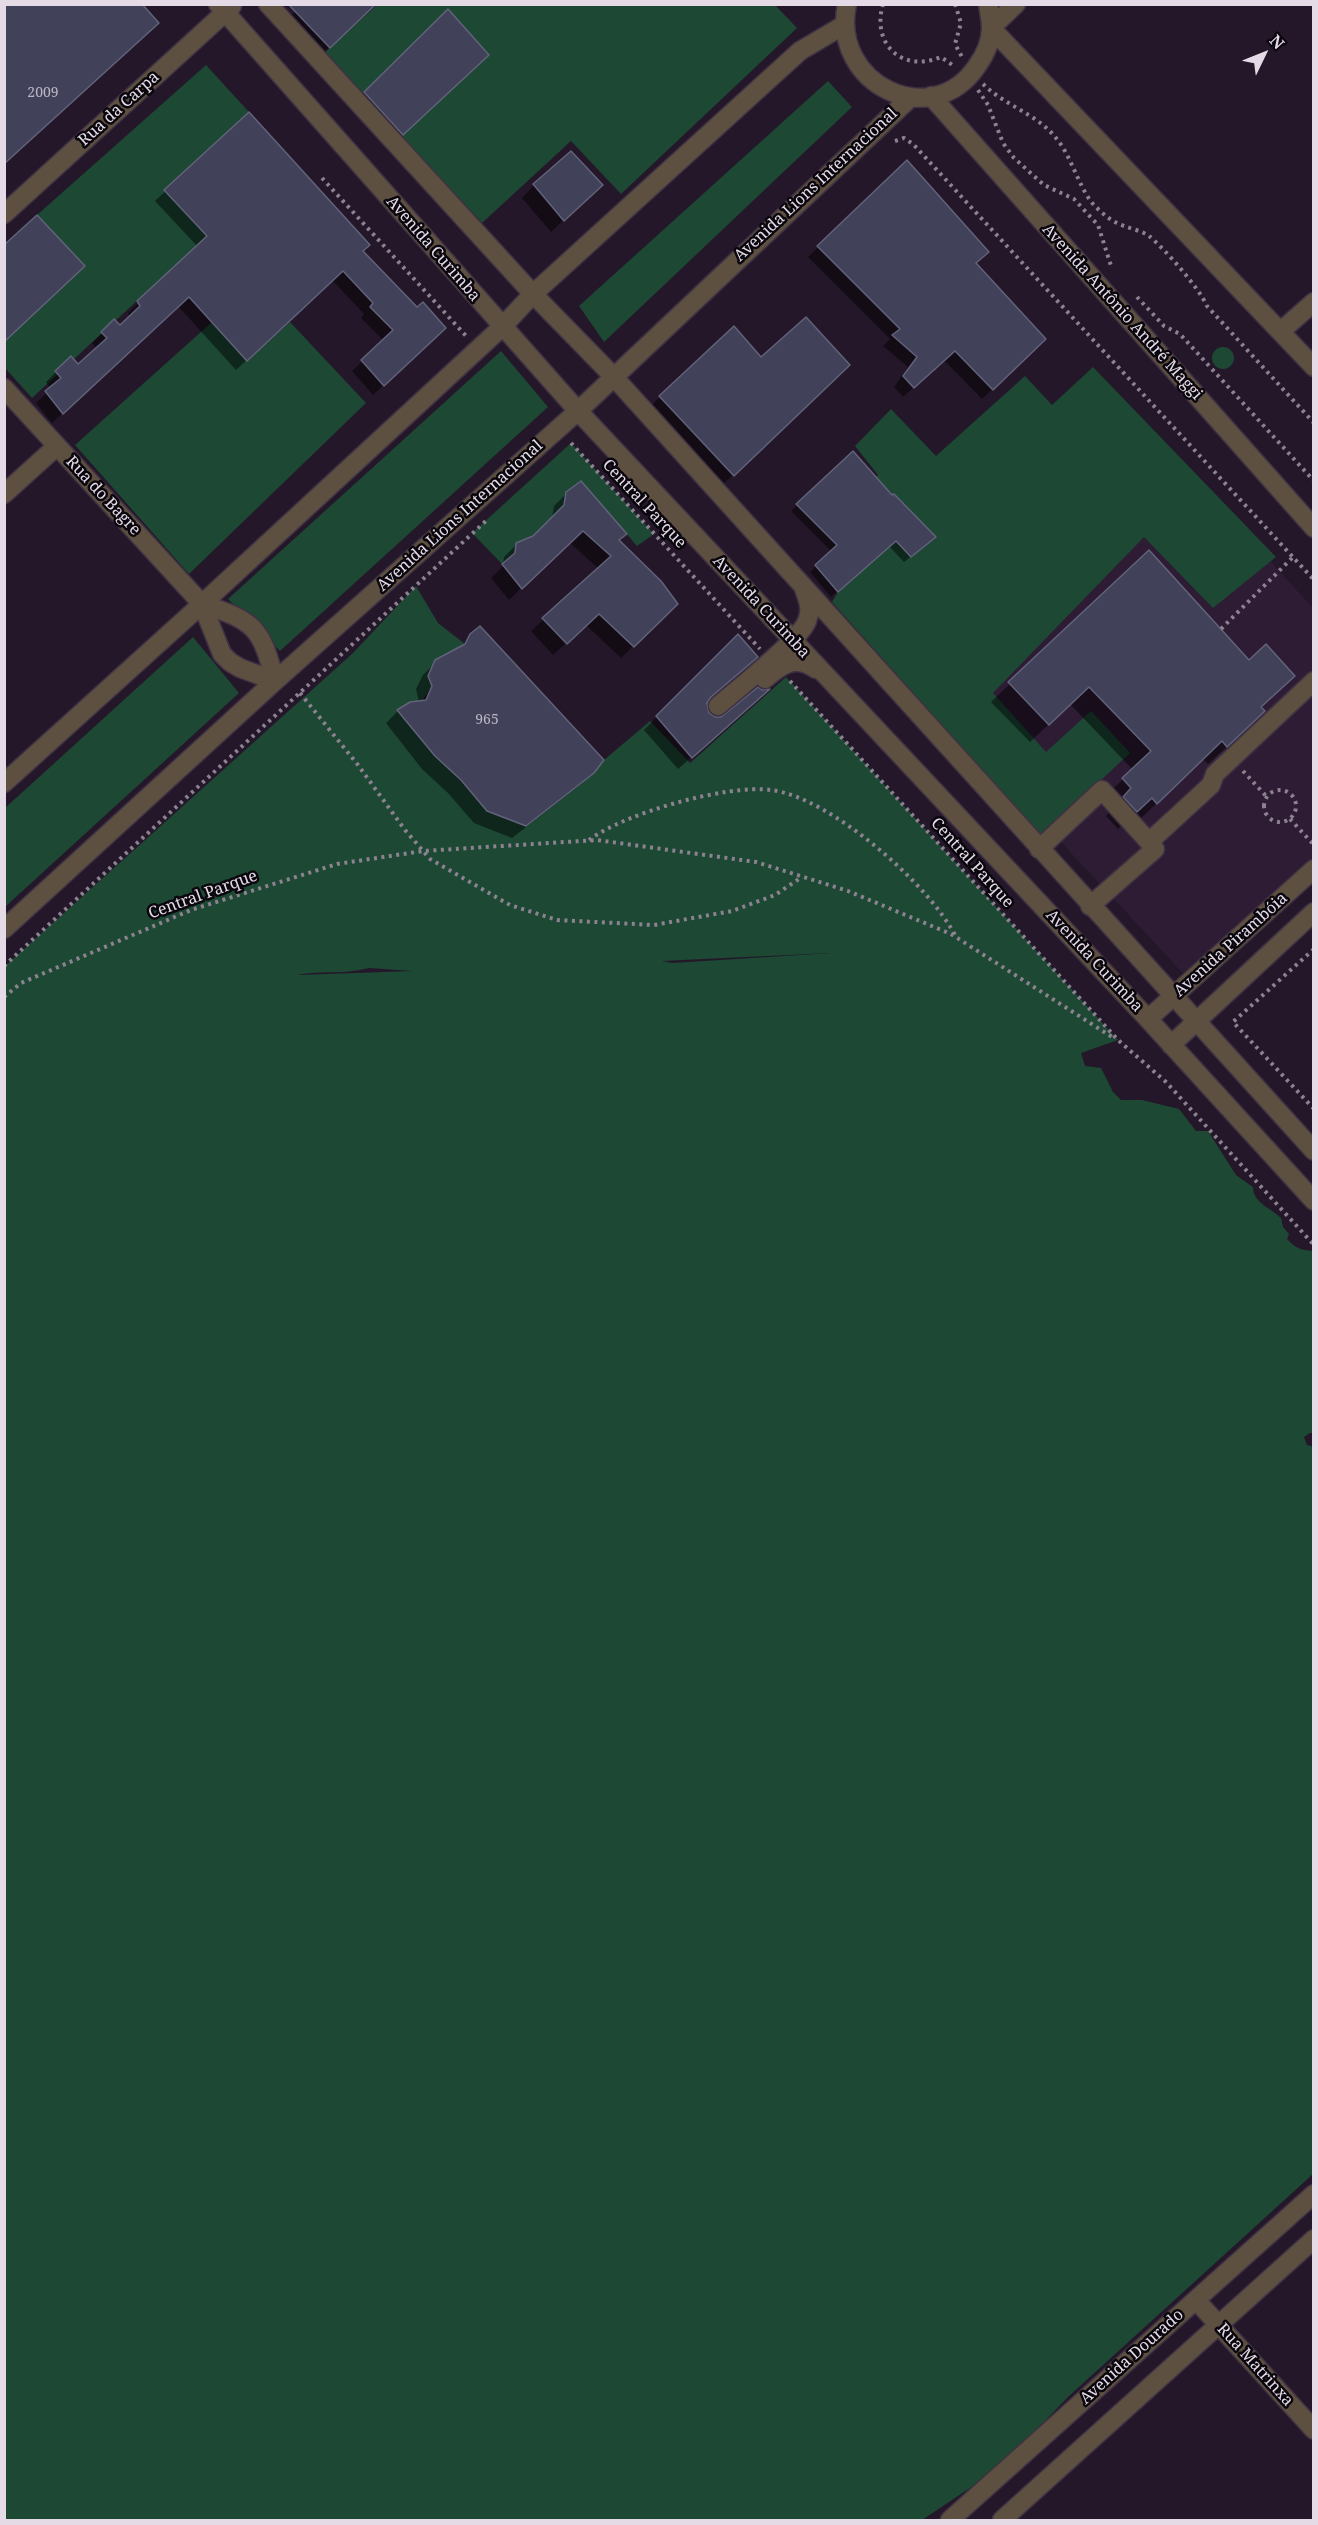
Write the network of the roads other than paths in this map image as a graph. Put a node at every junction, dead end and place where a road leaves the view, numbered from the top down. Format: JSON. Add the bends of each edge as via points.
{"nodes":[{"id":1,"x":268,"y":4,"type":"edge"},
{"id":2,"x":988,"y":4,"type":"edge"},
{"id":3,"x":1016,"y":4,"type":"edge"},
{"id":4,"x":226,"y":7,"type":"edge"},
{"id":5,"x":842,"y":13,"type":"edge"},
{"id":6,"x":991,"y":28,"type":"junction"},
{"id":7,"x":931,"y":96,"type":"junction"},
{"id":8,"x":911,"y":97,"type":"junction"},
{"id":9,"x":4,"y":214,"type":"edge"},
{"id":10,"x":533,"y":294,"type":"junction"},
{"id":11,"x":1314,"y":302,"type":"edge"},
{"id":12,"x":502,"y":327,"type":"junction"},
{"id":13,"x":1281,"y":331,"type":"junction"},
{"id":14,"x":1314,"y":367,"type":"edge"},
{"id":15,"x":613,"y":376,"type":"junction"},
{"id":16,"x":4,"y":388,"type":"edge"},
{"id":17,"x":578,"y":411,"type":"junction"},
{"id":18,"x":57,"y":446,"type":"junction"},
{"id":19,"x":4,"y":494,"type":"edge"},
{"id":20,"x":1314,"y":528,"type":"edge"},
{"id":21,"x":803,"y":588,"type":"junction"},
{"id":22,"x":202,"y":604,"type":"junction"},
{"id":23,"x":792,"y":640,"type":"junction"},
{"id":24,"x":773,"y":664,"type":"junction"},
{"id":25,"x":826,"y":676,"type":"junction"},
{"id":26,"x":275,"y":681,"type":"junction"},
{"id":27,"x":1314,"y":681,"type":"edge"},
{"id":28,"x":721,"y":710,"type":"dead end"},
{"id":29,"x":4,"y":783,"type":"edge"},
{"id":30,"x":1149,"y":842,"type":"junction"},
{"id":31,"x":1039,"y":849,"type":"junction"},
{"id":32,"x":1314,"y":870,"type":"edge"},
{"id":33,"x":1090,"y":906,"type":"junction"},
{"id":34,"x":1314,"y":912,"type":"edge"},
{"id":35,"x":4,"y":929,"type":"edge"},
{"id":36,"x":1173,"y":998,"type":"junction"},
{"id":37,"x":1148,"y":1019,"type":"junction"},
{"id":38,"x":1195,"y":1022,"type":"junction"},
{"id":39,"x":1171,"y":1045,"type":"junction"},
{"id":40,"x":1314,"y":1151,"type":"edge"},
{"id":41,"x":1314,"y":1201,"type":"edge"},
{"id":42,"x":1314,"y":2194,"type":"edge"},
{"id":43,"x":1314,"y":2239,"type":"edge"},
{"id":44,"x":1196,"y":2300,"type":"junction"},
{"id":45,"x":1219,"y":2325,"type":"junction"},
{"id":46,"x":1314,"y":2430,"type":"edge"},
{"id":47,"x":950,"y":2520,"type":"edge"},
{"id":48,"x":1002,"y":2520,"type":"edge"}],
"edges":[{"from":1,"to":10,"type":"street","name":"Avenida Curimba"},
{"from":2,"to":6,"type":"street"},
{"from":3,"to":6,"type":"street"},
{"from":4,"to":9,"type":"street","name":"Rua da Carpa"},
{"from":4,"to":12,"type":"street","name":"Avenida Curimba"},
{"from":5,"to":8,"type":"street","via":[[847,42],[864,74],[893,93]]},
{"from":5,"to":10,"type":"street"},
{"from":6,"to":7,"type":"street","via":[[983,58],[971,75],[951,89]]},
{"from":6,"to":13,"type":"street"},
{"from":7,"to":8,"type":"street"},
{"from":7,"to":20,"type":"street","name":"Avenida Antônio André Maggi"},
{"from":8,"to":15,"type":"street","name":"Avenida Lions Internacional"},
{"from":10,"to":12,"type":"street"},
{"from":10,"to":15,"type":"street","name":"Avenida Curimba"},
{"from":11,"to":13,"type":"street"},
{"from":12,"to":17,"type":"street","name":"Avenida Curimba"},
{"from":12,"to":22,"type":"street"},
{"from":13,"to":14,"type":"street"},
{"from":15,"to":17,"type":"street","name":"Avenida Lions Internacional"},
{"from":15,"to":21,"type":"street","name":"Avenida Curimba"},
{"from":16,"to":18,"type":"street","name":"Rua do Bagre"},
{"from":17,"to":23,"type":"street","name":"Avenida Curimba"},
{"from":17,"to":26,"type":"street","name":"Avenida Lions Internacional"},
{"from":18,"to":19,"type":"street"},
{"from":18,"to":22,"type":"street","name":"Rua do Bagre"},
{"from":21,"to":23,"type":"street","via":[[809,611],[802,631]]},
{"from":21,"to":31,"type":"street","name":"Avenida Curimba"},
{"from":22,"to":26,"type":"street","name":"Rua do Bagre","via":[[218,646],[230,662]]},
{"from":22,"to":26,"type":"street","name":"Rua do Bagre","via":[[236,615],[256,630],[263,640]]},
{"from":22,"to":29,"type":"street"},
{"from":23,"to":24,"type":"street"},
{"from":23,"to":25,"type":"street","name":"Avenida Curimba"},
{"from":24,"to":25,"type":"street","via":[[801,662]]},
{"from":24,"to":28,"type":"street"},
{"from":25,"to":37,"type":"street","name":"Avenida Curimba"},
{"from":26,"to":35,"type":"street","name":"Avenida Lions Internacional"},
{"from":27,"to":30,"type":"street"},
{"from":30,"to":31,"type":"street","via":[[1102,790]]},
{"from":30,"to":33,"type":"street","via":[[1155,849]]},
{"from":31,"to":33,"type":"street","name":"Avenida Curimba"},
{"from":32,"to":36,"type":"street","name":"Avenida Pirambóia"},
{"from":33,"to":36,"type":"street","name":"Avenida Curimba"},
{"from":34,"to":38,"type":"street","name":"Avenida Pirambóia"},
{"from":36,"to":37,"type":"street","name":"Avenida Pirambóia"},
{"from":36,"to":38,"type":"street","name":"Avenida Curimba"},
{"from":37,"to":39,"type":"street","name":"Avenida Curimba"},
{"from":38,"to":39,"type":"street","name":"Avenida Pirambóia"},
{"from":38,"to":40,"type":"street","name":"Avenida Curimba"},
{"from":39,"to":41,"type":"street","name":"Avenida Curimba"},
{"from":42,"to":44,"type":"street","name":"Avenida Dourado"},
{"from":43,"to":45,"type":"street","name":"Avenida Dourado"},
{"from":44,"to":45,"type":"street","name":"Rua Matrinxa"},
{"from":44,"to":47,"type":"street","name":"Avenida Dourado"},
{"from":45,"to":46,"type":"street","name":"Rua Matrinxa"},
{"from":45,"to":48,"type":"street","name":"Avenida Dourado"}]}
